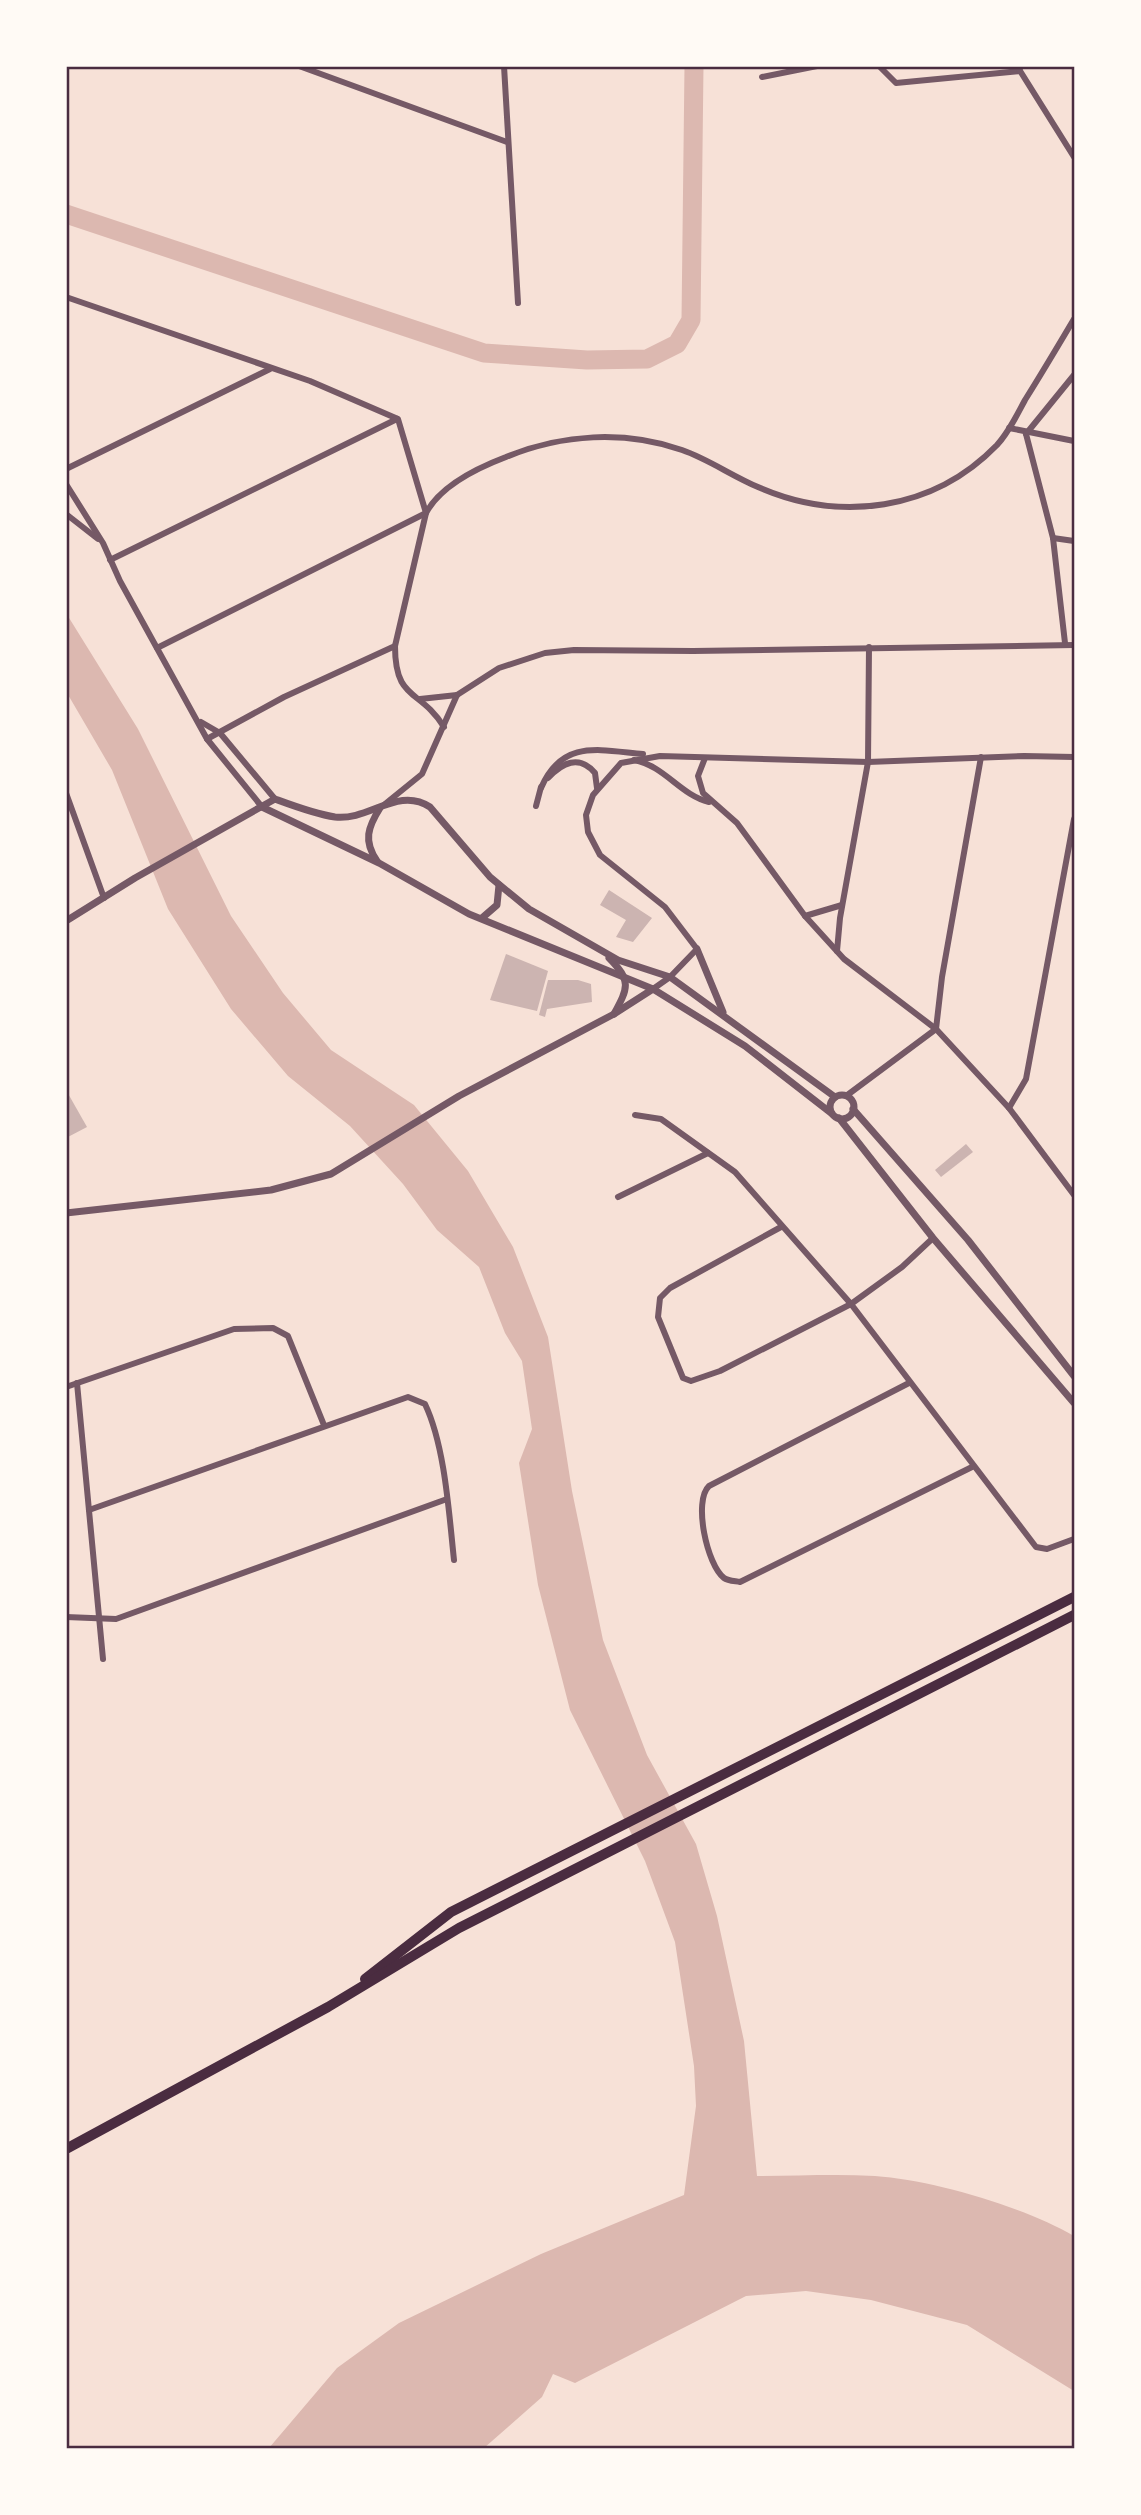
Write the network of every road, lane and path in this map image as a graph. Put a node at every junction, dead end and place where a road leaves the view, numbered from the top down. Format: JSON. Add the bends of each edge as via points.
{"nodes":[{"id":1,"x":299,"y":66,"type":"edge"},
{"id":2,"x":504,"y":66,"type":"edge"},
{"id":3,"x":817,"y":66,"type":"edge"},
{"id":4,"x":879,"y":66,"type":"edge"},
{"id":5,"x":1018,"y":69,"type":"edge"},
{"id":6,"x":762,"y":77,"type":"dead end"},
{"id":7,"x":507,"y":142,"type":"junction"},
{"id":8,"x":1074,"y":157,"type":"edge"},
{"id":9,"x":66,"y":297,"type":"edge"},
{"id":10,"x":517,"y":303,"type":"dead end"},
{"id":11,"x":1074,"y":318,"type":"edge"},
{"id":12,"x":270,"y":369,"type":"junction"},
{"id":13,"x":1074,"y":375,"type":"edge"},
{"id":14,"x":398,"y":419,"type":"junction"},
{"id":15,"x":1009,"y":428,"type":"junction"},
{"id":16,"x":1026,"y":434,"type":"junction"},
{"id":17,"x":1074,"y":441,"type":"edge"},
{"id":18,"x":66,"y":469,"type":"edge"},
{"id":19,"x":66,"y":484,"type":"edge"},
{"id":20,"x":426,"y":513,"type":"junction"},
{"id":21,"x":66,"y":514,"type":"edge"},
{"id":22,"x":1053,"y":538,"type":"junction"},
{"id":23,"x":1074,"y":541,"type":"edge"},
{"id":24,"x":103,"y":543,"type":"junction"},
{"id":25,"x":110,"y":560,"type":"junction"},
{"id":26,"x":1065,"y":643,"type":"junction"},
{"id":27,"x":1074,"y":645,"type":"edge"},
{"id":28,"x":395,"y":646,"type":"junction"},
{"id":29,"x":157,"y":648,"type":"junction"},
{"id":30,"x":869,"y":648,"type":"junction"},
{"id":31,"x":457,"y":695,"type":"junction"},
{"id":32,"x":419,"y":699,"type":"junction"},
{"id":33,"x":201,"y":722,"type":"junction"},
{"id":34,"x":443,"y":727,"type":"junction"},
{"id":35,"x":220,"y":733,"type":"junction"},
{"id":36,"x":207,"y":739,"type":"junction"},
{"id":37,"x":660,"y":756,"type":"junction"},
{"id":38,"x":981,"y":757,"type":"junction"},
{"id":39,"x":1074,"y":757,"type":"edge"},
{"id":40,"x":705,"y":758,"type":"junction"},
{"id":41,"x":629,"y":759,"type":"junction"},
{"id":42,"x":869,"y":762,"type":"junction"},
{"id":43,"x":541,"y":788,"type":"junction"},
{"id":44,"x":597,"y":788,"type":"junction"},
{"id":45,"x":66,"y":793,"type":"edge"},
{"id":46,"x":275,"y":799,"type":"junction"},
{"id":47,"x":710,"y":802,"type":"junction"},
{"id":48,"x":536,"y":806,"type":"dead end"},
{"id":49,"x":262,"y":807,"type":"junction"},
{"id":50,"x":380,"y":808,"type":"junction"},
{"id":51,"x":1074,"y":819,"type":"edge"},
{"id":52,"x":379,"y":863,"type":"junction"},
{"id":53,"x":499,"y":885,"type":"junction"},
{"id":54,"x":104,"y":898,"type":"junction"},
{"id":55,"x":842,"y":905,"type":"junction"},
{"id":56,"x":805,"y":916,"type":"junction"},
{"id":57,"x":482,"y":918,"type":"junction"},
{"id":58,"x":66,"y":921,"type":"edge"},
{"id":59,"x":697,"y":949,"type":"junction"},
{"id":60,"x":601,"y":950,"type":"junction"},
{"id":61,"x":837,"y":951,"type":"junction"},
{"id":62,"x":670,"y":977,"type":"junction"},
{"id":63,"x":625,"y":979,"type":"junction"},
{"id":64,"x":653,"y":989,"type":"junction"},
{"id":65,"x":724,"y":1013,"type":"junction"},
{"id":66,"x":614,"y":1014,"type":"junction"},
{"id":67,"x":936,"y":1029,"type":"junction"},
{"id":68,"x":846,"y":1096,"type":"junction"},
{"id":69,"x":835,"y":1097,"type":"junction"},
{"id":70,"x":1009,"y":1108,"type":"junction"},
{"id":71,"x":853,"y":1109,"type":"junction"},
{"id":72,"x":635,"y":1115,"type":"dead end"},
{"id":73,"x":835,"y":1116,"type":"junction"},
{"id":74,"x":708,"y":1153,"type":"junction"},
{"id":75,"x":1074,"y":1195,"type":"edge"},
{"id":76,"x":618,"y":1197,"type":"dead end"},
{"id":77,"x":66,"y":1213,"type":"edge"},
{"id":78,"x":781,"y":1227,"type":"junction"},
{"id":79,"x":933,"y":1238,"type":"junction"},
{"id":80,"x":851,"y":1304,"type":"junction"},
{"id":81,"x":1074,"y":1376,"type":"edge"},
{"id":82,"x":77,"y":1383,"type":"junction"},
{"id":83,"x":909,"y":1383,"type":"junction"},
{"id":84,"x":66,"y":1387,"type":"edge"},
{"id":85,"x":1074,"y":1403,"type":"edge"},
{"id":86,"x":324,"y":1425,"type":"junction"},
{"id":87,"x":972,"y":1467,"type":"junction"},
{"id":88,"x":447,"y":1499,"type":"junction"},
{"id":89,"x":89,"y":1510,"type":"junction"},
{"id":90,"x":1074,"y":1539,"type":"edge"},
{"id":91,"x":454,"y":1560,"type":"dead end"},
{"id":92,"x":1074,"y":1597,"type":"edge"},
{"id":93,"x":1074,"y":1615,"type":"edge"},
{"id":94,"x":66,"y":1616,"type":"edge"},
{"id":95,"x":99,"y":1620,"type":"junction"},
{"id":96,"x":103,"y":1659,"type":"dead end"},
{"id":97,"x":328,"y":2007,"type":"junction"},
{"id":98,"x":66,"y":2149,"type":"edge"}],
"edges":[{"from":1,"to":7,"type":"street"},
{"from":2,"to":7,"type":"street"},
{"from":3,"to":6,"type":"street"},
{"from":4,"to":5,"type":"street","via":[[896,83]]},
{"from":5,"to":8,"type":"street"},
{"from":7,"to":10,"type":"street"},
{"from":9,"to":12,"type":"street"},
{"from":11,"to":15,"type":"street"},
{"from":12,"to":14,"type":"street"},
{"from":12,"to":18,"type":"street"},
{"from":13,"to":16,"type":"street"},
{"from":14,"to":20,"type":"street"},
{"from":14,"to":25,"type":"street"},
{"from":15,"to":16,"type":"street"},
{"from":15,"to":20,"type":"street","via":[[995,447],[938,488],[877,508],[787,498],[683,450],[592,435],[522,450],[477,468],[434,499]]},
{"from":16,"to":17,"type":"street"},
{"from":16,"to":22,"type":"street"},
{"from":19,"to":24,"type":"street"},
{"from":20,"to":28,"type":"street"},
{"from":20,"to":29,"type":"street"},
{"from":21,"to":24,"type":"street"},
{"from":22,"to":23,"type":"street"},
{"from":22,"to":26,"type":"street"},
{"from":24,"to":25,"type":"street"},
{"from":25,"to":29,"type":"street"},
{"from":26,"to":27,"type":"street"},
{"from":26,"to":30,"type":"street"},
{"from":28,"to":32,"type":"street","via":[[401,684]]},
{"from":28,"to":35,"type":"street","via":[[284,697]]},
{"from":29,"to":33,"type":"street"},
{"from":30,"to":31,"type":"street","via":[[545,653],[499,668]]},
{"from":30,"to":42,"type":"street"},
{"from":31,"to":32,"type":"street"},
{"from":31,"to":34,"type":"street"},
{"from":32,"to":34,"type":"street","via":[[434,711]]},
{"from":33,"to":35,"type":"street"},
{"from":33,"to":36,"type":"street"},
{"from":34,"to":50,"type":"street","via":[[422,774]]},
{"from":35,"to":36,"type":"street"},
{"from":35,"to":46,"type":"street"},
{"from":36,"to":49,"type":"street"},
{"from":37,"to":40,"type":"street"},
{"from":37,"to":41,"type":"street"},
{"from":37,"to":43,"type":"street","via":[[580,751],[554,764]]},
{"from":38,"to":39,"type":"street"},
{"from":38,"to":42,"type":"street"},
{"from":38,"to":67,"type":"street"},
{"from":40,"to":42,"type":"street"},
{"from":40,"to":47,"type":"street","via":[[698,782]]},
{"from":41,"to":44,"type":"street"},
{"from":41,"to":47,"type":"street","via":[[661,770]]},
{"from":42,"to":55,"type":"street"},
{"from":43,"to":44,"type":"street","via":[[555,771],[575,761],[591,768]]},
{"from":43,"to":48,"type":"street"},
{"from":44,"to":59,"type":"street","via":[[586,825],[594,848],[665,907]]},
{"from":45,"to":54,"type":"street"},
{"from":46,"to":49,"type":"street"},
{"from":46,"to":50,"type":"street","via":[[334,817]]},
{"from":47,"to":56,"type":"street","via":[[737,823]]},
{"from":49,"to":52,"type":"street"},
{"from":49,"to":54,"type":"street"},
{"from":50,"to":52,"type":"street","via":[[367,835]]},
{"from":50,"to":53,"type":"street","via":[[401,799],[420,800]]},
{"from":51,"to":70,"type":"street","via":[[1026,1079]]},
{"from":52,"to":57,"type":"street"},
{"from":53,"to":57,"type":"street","via":[[497,905]]},
{"from":53,"to":60,"type":"street","via":[[542,918]]},
{"from":54,"to":58,"type":"street"},
{"from":55,"to":56,"type":"street"},
{"from":55,"to":61,"type":"street"},
{"from":56,"to":61,"type":"street"},
{"from":57,"to":63,"type":"street"},
{"from":59,"to":62,"type":"street"},
{"from":59,"to":65,"type":"street"},
{"from":60,"to":62,"type":"street","via":[[634,967]]},
{"from":60,"to":63,"type":"street"},
{"from":61,"to":67,"type":"street"},
{"from":62,"to":64,"type":"street"},
{"from":62,"to":65,"type":"street"},
{"from":63,"to":64,"type":"street"},
{"from":63,"to":66,"type":"street","via":[[627,990]]},
{"from":64,"to":66,"type":"street"},
{"from":64,"to":73,"type":"street","via":[[745,1046]]},
{"from":65,"to":69,"type":"street"},
{"from":66,"to":77,"type":"street","via":[[459,1096],[331,1174],[281,1188]]},
{"from":67,"to":68,"type":"street"},
{"from":67,"to":70,"type":"street"},
{"from":68,"to":69,"type":"street"},
{"from":68,"to":71,"type":"street"},
{"from":69,"to":73,"type":"street","via":[[830,1104]]},
{"from":70,"to":75,"type":"street"},
{"from":71,"to":73,"type":"street","via":[[849,1116]]},
{"from":71,"to":81,"type":"street","via":[[968,1240]]},
{"from":72,"to":74,"type":"street","via":[[661,1119]]},
{"from":73,"to":79,"type":"street"},
{"from":74,"to":76,"type":"street"},
{"from":74,"to":78,"type":"street","via":[[735,1172]]},
{"from":78,"to":80,"type":"street"},
{"from":78,"to":80,"type":"street","via":[[670,1288],[660,1298],[657,1317],[680,1374],[691,1381],[720,1371]]},
{"from":79,"to":80,"type":"street"},
{"from":79,"to":85,"type":"street"},
{"from":80,"to":83,"type":"street"},
{"from":82,"to":84,"type":"street"},
{"from":82,"to":86,"type":"street","via":[[234,1329],[273,1328],[288,1336]]},
{"from":82,"to":89,"type":"street"},
{"from":83,"to":87,"type":"street"},
{"from":83,"to":87,"type":"street","via":[[709,1486],[700,1507],[718,1571],[725,1579],[740,1582]]},
{"from":86,"to":88,"type":"street","via":[[403,1397],[422,1401],[433,1427]]},
{"from":86,"to":89,"type":"street"},
{"from":87,"to":90,"type":"street","via":[[1036,1547],[1047,1549]]},
{"from":88,"to":91,"type":"street"},
{"from":88,"to":95,"type":"street","via":[[116,1619]]},
{"from":89,"to":95,"type":"street"},
{"from":92,"to":97,"type":"highway","via":[[451,1912]]},
{"from":93,"to":97,"type":"highway","via":[[459,1928]]},
{"from":94,"to":95,"type":"street"},
{"from":95,"to":96,"type":"street"},
{"from":97,"to":98,"type":"highway"}]}
